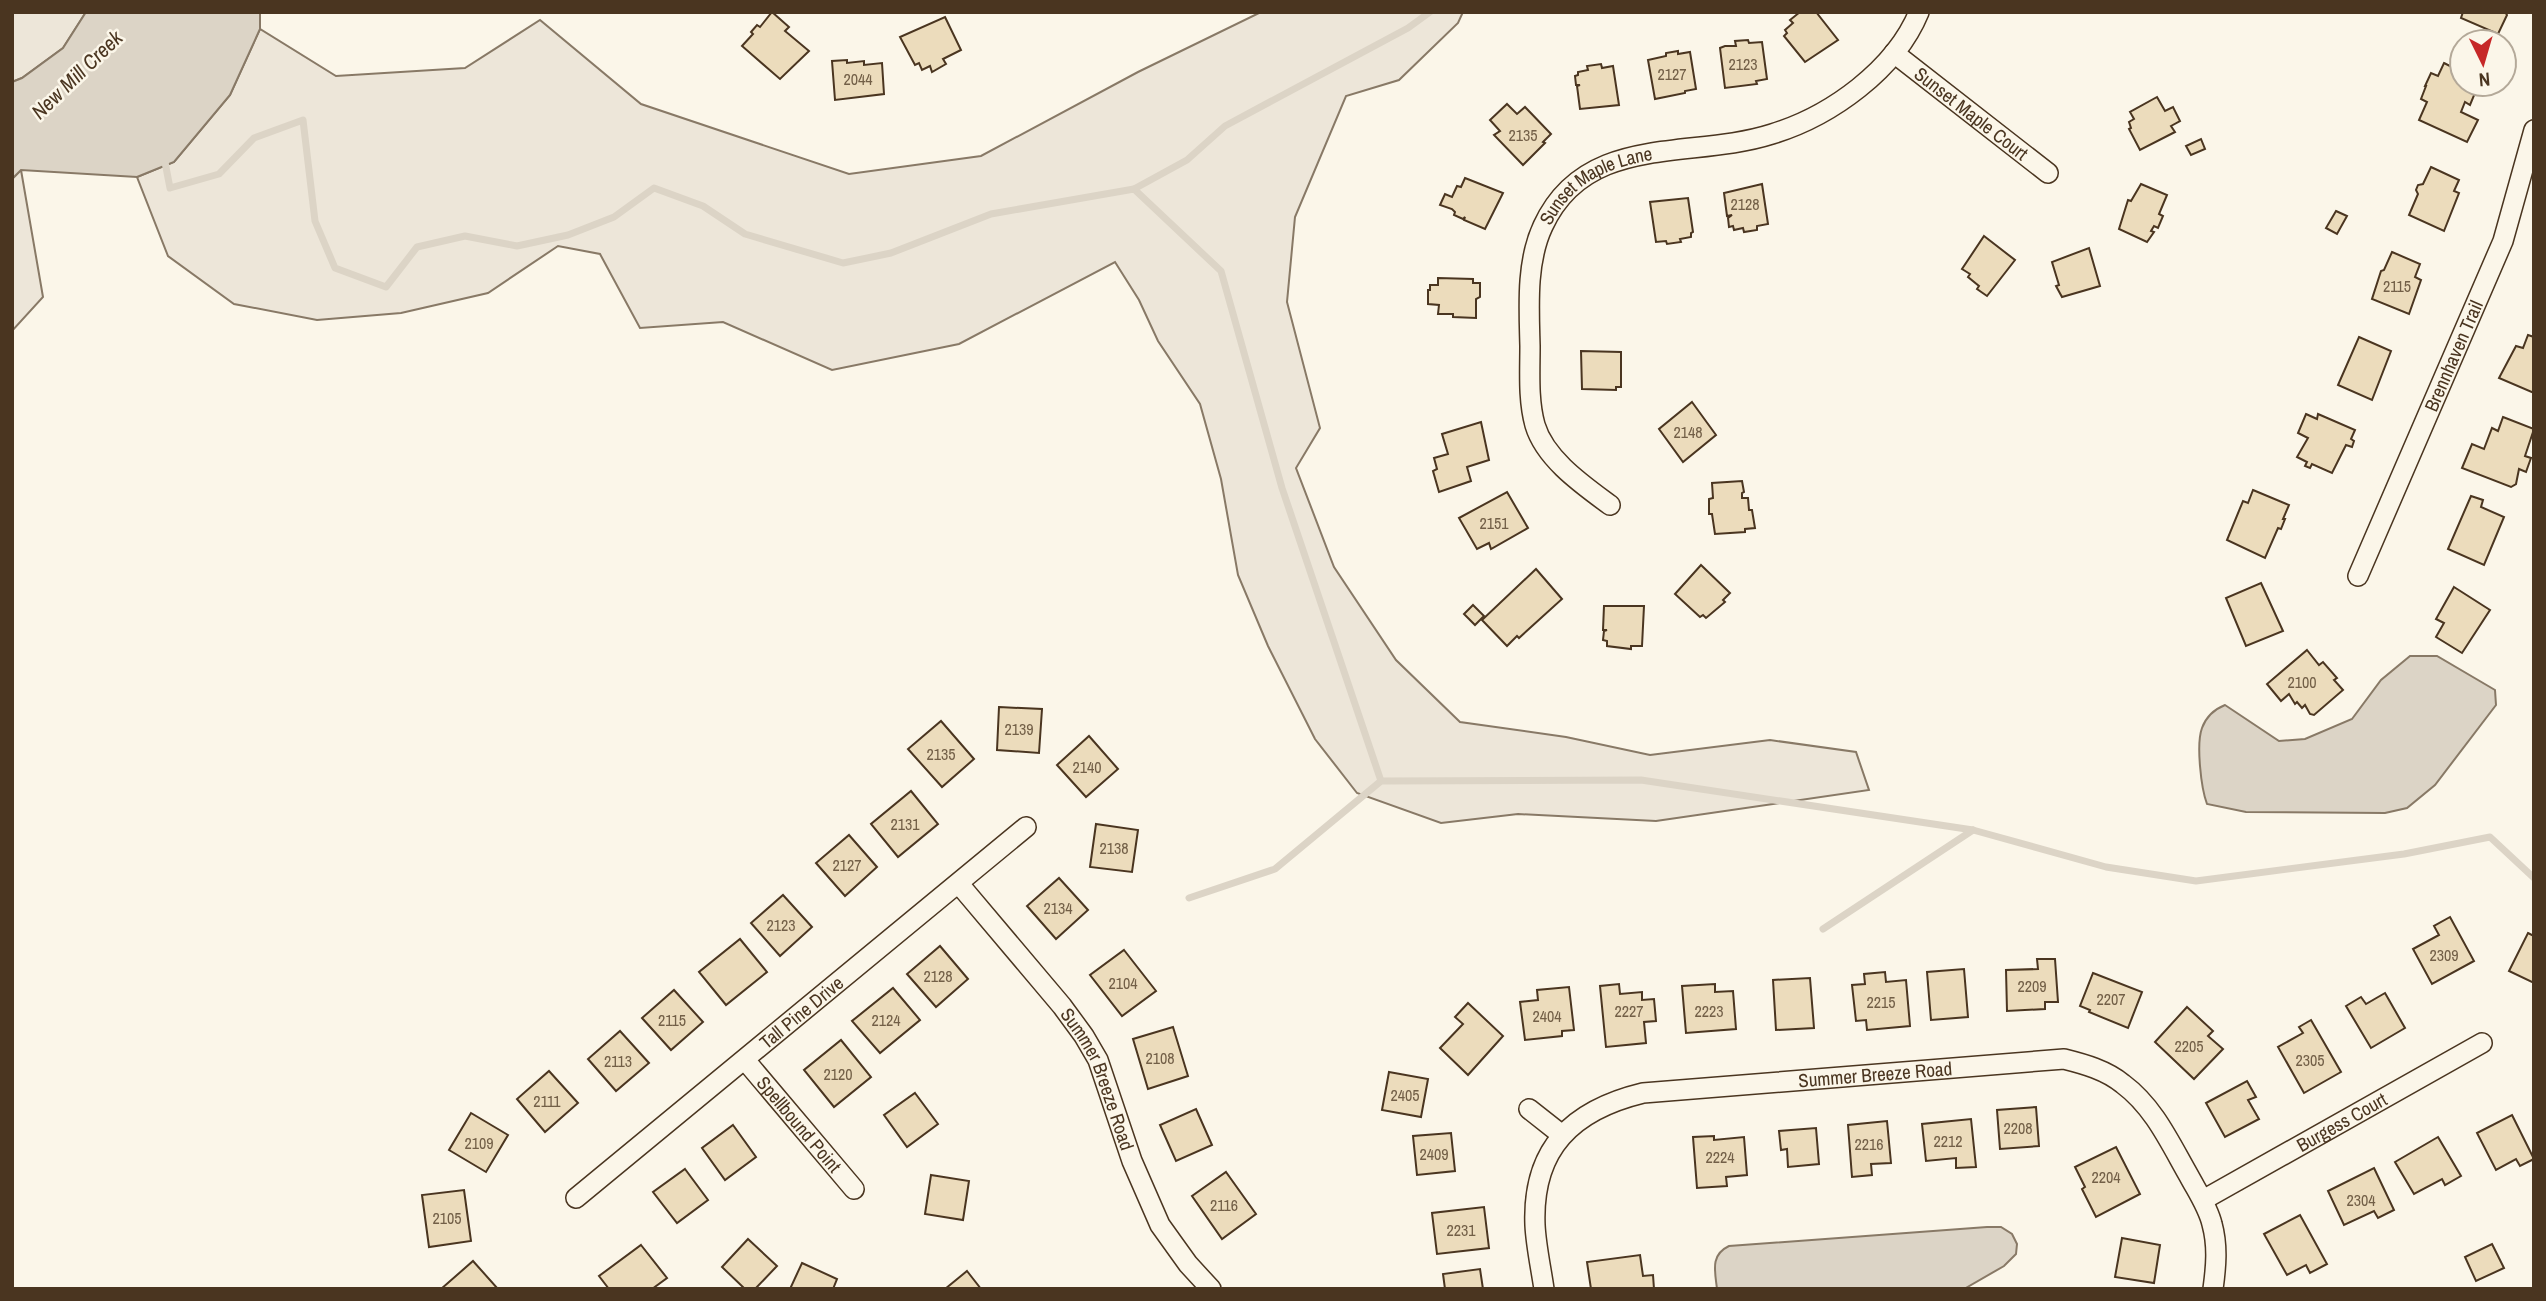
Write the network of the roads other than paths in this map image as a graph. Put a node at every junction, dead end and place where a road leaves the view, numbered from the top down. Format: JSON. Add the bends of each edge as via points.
{"nodes":[{"id":1,"x":1919,"y":12,"type":"edge"},
{"id":2,"x":1894,"y":54,"type":"junction"},
{"id":3,"x":2533,"y":136,"type":"edge"},
{"id":4,"x":2048,"y":173,"type":"dead end"},
{"id":5,"x":1610,"y":505,"type":"dead end"},
{"id":6,"x":2358,"y":576,"type":"dead end"},
{"id":7,"x":1026,"y":827,"type":"dead end"},
{"id":8,"x":959,"y":884,"type":"junction"},
{"id":9,"x":2482,"y":1043,"type":"dead end"},
{"id":10,"x":745,"y":1060,"type":"junction"},
{"id":11,"x":1529,"y":1109,"type":"dead end"},
{"id":12,"x":1562,"y":1135,"type":"junction"},
{"id":13,"x":854,"y":1189,"type":"dead end"},
{"id":14,"x":576,"y":1198,"type":"dead end"},
{"id":15,"x":2203,"y":1200,"type":"junction"},
{"id":16,"x":1211,"y":1289,"type":"edge"},
{"id":17,"x":1544,"y":1289,"type":"edge"},
{"id":18,"x":2213,"y":1289,"type":"edge"}],
"edges":[{"from":1,"to":2,"type":"street","name":"Sunset Maple Lane"},
{"from":2,"to":4,"type":"street","name":"Sunset Maple Court"},
{"from":2,"to":5,"type":"street","name":"Sunset Maple Lane","via":[[1863,84],[1810,119],[1771,135],[1625,158],[1590,171],[1551,211],[1536,246],[1529,303],[1535,427],[1567,472]]},
{"from":3,"to":6,"type":"street","name":"Brennhaven Trail","via":[[2503,241]]},
{"from":7,"to":8,"type":"street","name":"Tall Pine Drive"},
{"from":8,"to":10,"type":"street","name":"Tall Pine Drive"},
{"from":8,"to":16,"type":"street","name":"Summer Breeze Road","via":[[1084,1036],[1098,1060],[1132,1161],[1160,1225]]},
{"from":9,"to":15,"type":"street","name":"Burgess Court"},
{"from":10,"to":13,"type":"street","name":"Spellbound Point"},
{"from":10,"to":14,"type":"street","name":"Tall Pine Drive"},
{"from":11,"to":12,"type":"street"},
{"from":12,"to":15,"type":"street","name":"Summer Breeze Road","via":[[1596,1108],[1643,1093],[2064,1059],[2122,1082],[2142,1101]]},
{"from":12,"to":17,"type":"street","name":"Summer Breeze Road","via":[[1541,1172],[1536,1198]]},
{"from":15,"to":18,"type":"street","name":"Summer Breeze Road","via":[[2216,1243]]}]}
